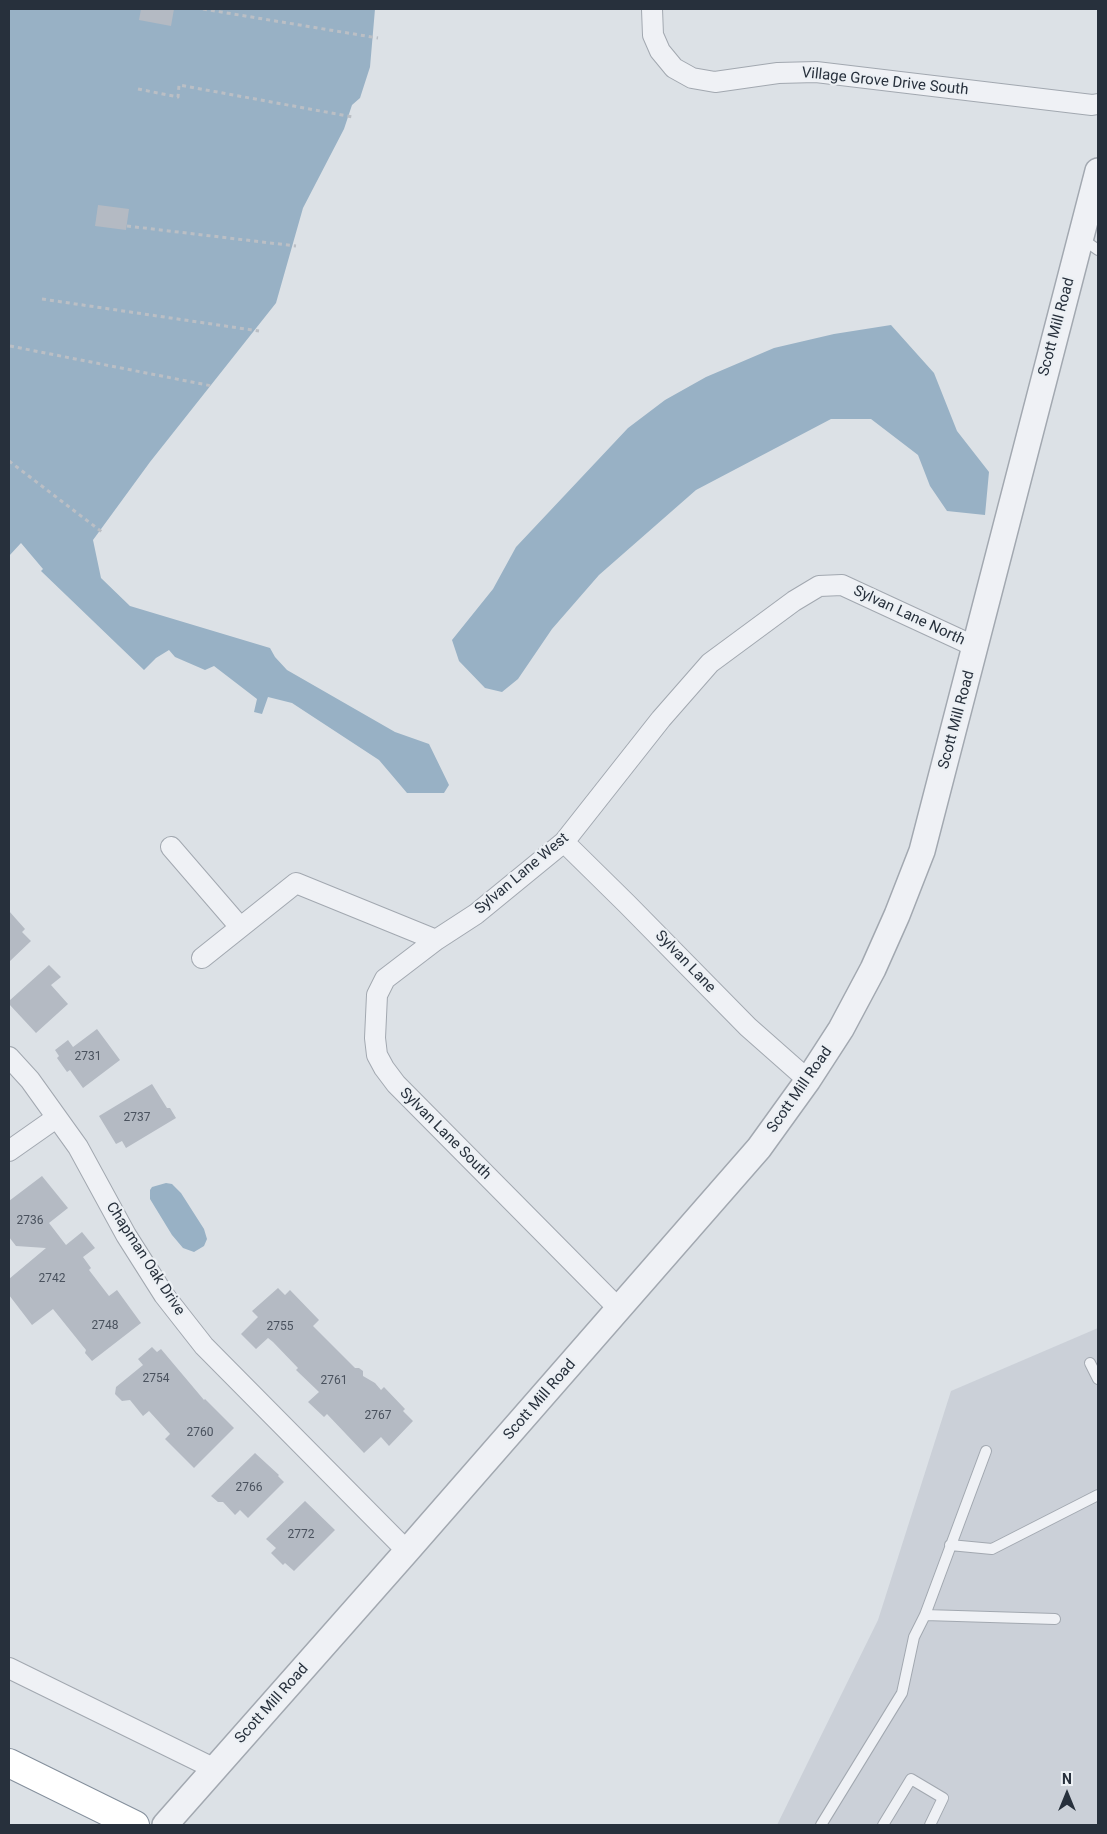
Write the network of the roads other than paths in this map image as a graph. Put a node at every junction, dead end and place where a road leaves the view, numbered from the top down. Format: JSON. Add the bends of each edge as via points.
{"nodes":[{"id":1,"x":652,"y":9,"type":"edge"},
{"id":2,"x":1098,"y":104,"type":"edge"},
{"id":3,"x":1098,"y":171,"type":"edge"},
{"id":4,"x":1089,"y":244,"type":"edge"},
{"id":5,"x":842,"y":585,"type":"joint"},
{"id":6,"x":976,"y":647,"type":"junction"},
{"id":7,"x":564,"y":842,"type":"junction"},
{"id":8,"x":171,"y":848,"type":"dead end"},
{"id":9,"x":240,"y":927,"type":"junction"},
{"id":10,"x":436,"y":940,"type":"junction"},
{"id":11,"x":202,"y":958,"type":"dead end"},
{"id":12,"x":9,"y":1057,"type":"edge"},
{"id":13,"x":808,"y":1080,"type":"junction"},
{"id":14,"x":56,"y":1118,"type":"junction"},
{"id":15,"x":9,"y":1152,"type":"edge"},
{"id":16,"x":619,"y":1309,"type":"junction"},
{"id":17,"x":1090,"y":1363,"type":"dead end"},
{"id":18,"x":1098,"y":1379,"type":"edge"},
{"id":19,"x":986,"y":1450,"type":"dead end"},
{"id":20,"x":1098,"y":1495,"type":"edge"},
{"id":21,"x":950,"y":1545,"type":"junction"},
{"id":22,"x":407,"y":1552,"type":"junction"},
{"id":23,"x":925,"y":1615,"type":"junction"},
{"id":24,"x":1055,"y":1619,"type":"dead end"},
{"id":25,"x":9,"y":1668,"type":"edge"},
{"id":26,"x":9,"y":1763,"type":"edge"},
{"id":27,"x":215,"y":1769,"type":"junction"},
{"id":28,"x":124,"y":1820,"type":"edge"},
{"id":29,"x":165,"y":1825,"type":"edge"},
{"id":30,"x":821,"y":1825,"type":"edge"},
{"id":31,"x":883,"y":1825,"type":"edge"},
{"id":32,"x":930,"y":1825,"type":"edge"}],
"edges":[{"from":1,"to":2,"type":"street","name":"Village Grove Drive South","via":[[653,35],[660,51],[674,68],[692,78],[714,82],[778,73],[816,72]]},
{"from":3,"to":4,"type":"street","name":"Scott Mill Road"},
{"from":4,"to":6,"type":"street","name":"Scott Mill Road","via":[[1020,468]]},
{"from":5,"to":6,"type":"street","name":"Sylvan Lane North"},
{"from":5,"to":7,"type":"street","name":"Sylvan Lane West","via":[[819,586],[710,663],[661,719]]},
{"from":6,"to":13,"type":"street","name":"Scott Mill Road","via":[[922,851],[873,969],[841,1029]]},
{"from":7,"to":10,"type":"street","name":"Sylvan Lane West","via":[[476,914]]},
{"from":7,"to":13,"type":"street","name":"Sylvan Lane","via":[[748,1027]]},
{"from":8,"to":9,"type":"street"},
{"from":9,"to":10,"type":"street","via":[[296,883]]},
{"from":9,"to":11,"type":"street"},
{"from":10,"to":16,"type":"street","name":"Sylvan Lane South","via":[[385,979],[377,995],[377,1055],[396,1084]]},
{"from":12,"to":14,"type":"street","name":"Chapman Oak Drive","via":[[30,1080]]},
{"from":13,"to":16,"type":"street","name":"Scott Mill Road","via":[[759,1148]]},
{"from":14,"to":15,"type":"street"},
{"from":14,"to":22,"type":"street","name":"Chapman Oak Drive","via":[[78,1147],[126,1235],[164,1295],[204,1346]]},
{"from":16,"to":22,"type":"street","name":"Scott Mill Road"},
{"from":17,"to":18,"type":"lane"},
{"from":19,"to":21,"type":"lane"},
{"from":20,"to":21,"type":"lane","via":[[992,1550]]},
{"from":21,"to":23,"type":"lane"},
{"from":22,"to":27,"type":"street","name":"Scott Mill Road"},
{"from":23,"to":24,"type":"lane"},
{"from":23,"to":30,"type":"lane","via":[[914,1637],[902,1693]]},
{"from":25,"to":27,"type":"street"},
{"from":26,"to":28,"type":"highway"},
{"from":27,"to":29,"type":"street","name":"Scott Mill Road"},
{"from":31,"to":32,"type":"lane","via":[[911,1779],[943,1798]]}]}
